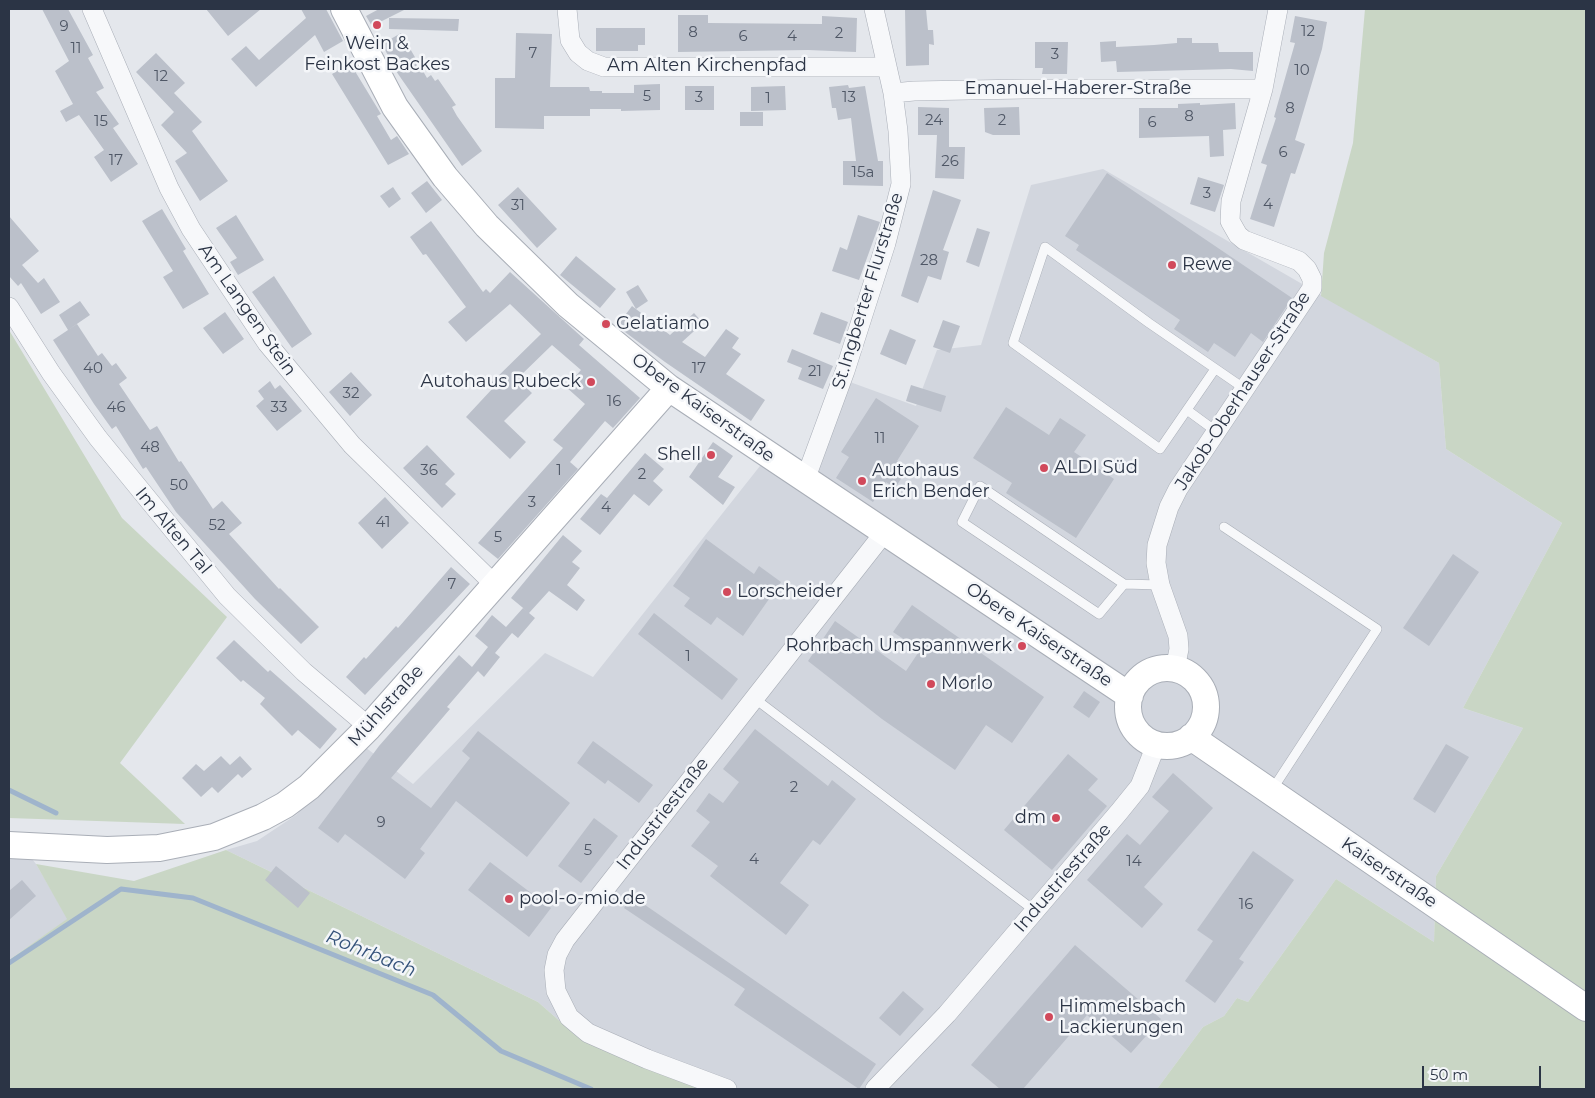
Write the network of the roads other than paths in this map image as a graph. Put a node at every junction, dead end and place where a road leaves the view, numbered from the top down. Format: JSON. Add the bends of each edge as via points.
{"nodes":[{"id":1,"x":92,"y":9,"type":"edge"},
{"id":2,"x":344,"y":9,"type":"edge"},
{"id":3,"x":567,"y":9,"type":"edge"},
{"id":4,"x":874,"y":9,"type":"edge"},
{"id":5,"x":1278,"y":9,"type":"edge"},
{"id":6,"x":886,"y":67,"type":"junction"},
{"id":7,"x":1263,"y":88,"type":"junction"},
{"id":8,"x":893,"y":94,"type":"junction"},
{"id":9,"x":9,"y":307,"type":"edge"},
{"id":10,"x":1215,"y":369,"type":"junction"},
{"id":11,"x":669,"y":388,"type":"junction"},
{"id":12,"x":1245,"y":389,"type":"junction"},
{"id":13,"x":1187,"y":410,"type":"junction"},
{"id":14,"x":1218,"y":432,"type":"junction"},
{"id":15,"x":804,"y":480,"type":"junction"},
{"id":16,"x":1224,"y":527,"type":"dead end"},
{"id":17,"x":884,"y":533,"type":"junction"},
{"id":18,"x":494,"y":584,"type":"junction"},
{"id":19,"x":1124,"y":584,"type":"junction"},
{"id":20,"x":1160,"y":585,"type":"junction"},
{"id":21,"x":1175,"y":669,"type":"junction"},
{"id":22,"x":1130,"y":696,"type":"junction"},
{"id":23,"x":753,"y":697,"type":"junction"},
{"id":24,"x":369,"y":727,"type":"junction"},
{"id":25,"x":1191,"y":737,"type":"junction"},
{"id":26,"x":1156,"y":745,"type":"junction"},
{"id":27,"x":1270,"y":792,"type":"junction"},
{"id":28,"x":9,"y":845,"type":"edge"},
{"id":29,"x":1035,"y":911,"type":"junction"},
{"id":30,"x":1586,"y":1008,"type":"edge"},
{"id":31,"x":727,"y":1089,"type":"edge"},
{"id":32,"x":875,"y":1089,"type":"edge"}],
"edges":[{"from":1,"to":18,"type":"street","name":"Am Langen Stein","via":[[169,188],[191,229],[267,343],[352,445]]},
{"from":2,"to":11,"type":"main road","name":"Obere Kaiserstraße","via":[[395,107],[445,177],[487,226],[568,304]]},
{"from":3,"to":6,"type":"street","name":"Am Alten Kirchenpfad","via":[[570,40],[574,47],[588,61],[604,67]]},
{"from":4,"to":6,"type":"street","name":"St.Ingberter Flurstraße"},
{"from":5,"to":7,"type":"street","name":"Jakob-Oberhauser-Straße"},
{"from":6,"to":8,"type":"street","name":"St.Ingberter Flurstraße"},
{"from":7,"to":8,"type":"street","name":"Emanuel-Haberer-Straße","via":[[1016,89]]},
{"from":7,"to":12,"type":"street","name":"Jakob-Oberhauser-Straße","via":[[1231,201],[1230,221],[1244,240],[1299,261],[1312,279],[1312,288]]},
{"from":8,"to":15,"type":"street","name":"St.Ingberter Flurstraße","via":[[901,160],[896,211],[844,371]]},
{"from":9,"to":24,"type":"street","name":"Im Alten Tal","via":[[98,438],[227,596],[304,672]]},
{"from":10,"to":12,"type":"lane"},
{"from":10,"to":13,"type":"lane"},
{"from":10,"to":13,"type":"lane","via":[[1045,247],[1013,343],[1160,449]]},
{"from":11,"to":15,"type":"main road","name":"Obere Kaiserstraße"},
{"from":11,"to":18,"type":"main road","name":"Mühlstraße"},
{"from":12,"to":14,"type":"street","name":"Jakob-Oberhauser-Straße"},
{"from":13,"to":14,"type":"lane"},
{"from":14,"to":20,"type":"street","name":"Jakob-Oberhauser-Straße","via":[[1169,506],[1157,545]]},
{"from":15,"to":17,"type":"main road","name":"Obere Kaiserstraße"},
{"from":16,"to":27,"type":"lane","via":[[1377,628]]},
{"from":17,"to":22,"type":"main road","name":"Obere Kaiserstraße"},
{"from":17,"to":23,"type":"street","name":"Industriestraße"},
{"from":18,"to":24,"type":"main road","name":"Mühlstraße"},
{"from":19,"to":19,"type":"lane","via":[[1062,542],[980,486],[962,522],[1099,614]]},
{"from":19,"to":20,"type":"lane"},
{"from":20,"to":21,"type":"street","name":"Jakob-Oberhauser-Straße","via":[[1178,636]]},
{"from":21,"to":22,"type":"main road","via":[[1152,671],[1139,681]]},
{"from":21,"to":25,"type":"main road","via":[[1196,682],[1206,704],[1202,722]]},
{"from":22,"to":26,"type":"main road","via":[[1129,717],[1134,727],[1140,736]]},
{"from":23,"to":29,"type":"lane"},
{"from":23,"to":31,"type":"street","name":"Industriestraße","via":[[565,940],[554,970],[556,991],[569,1016],[588,1033]]},
{"from":24,"to":28,"type":"main road","name":"Mühlstraße","via":[[316,781],[285,805],[214,837],[159,848],[107,850]]},
{"from":25,"to":26,"type":"main road","via":[[1171,746]]},
{"from":25,"to":27,"type":"main road","name":"Kaiserstraße"},
{"from":26,"to":29,"type":"street","name":"Industriestraße","via":[[1140,786]]},
{"from":27,"to":30,"type":"main road","name":"Kaiserstraße"},
{"from":29,"to":32,"type":"street","name":"Industriestraße","via":[[947,1014]]}]}
